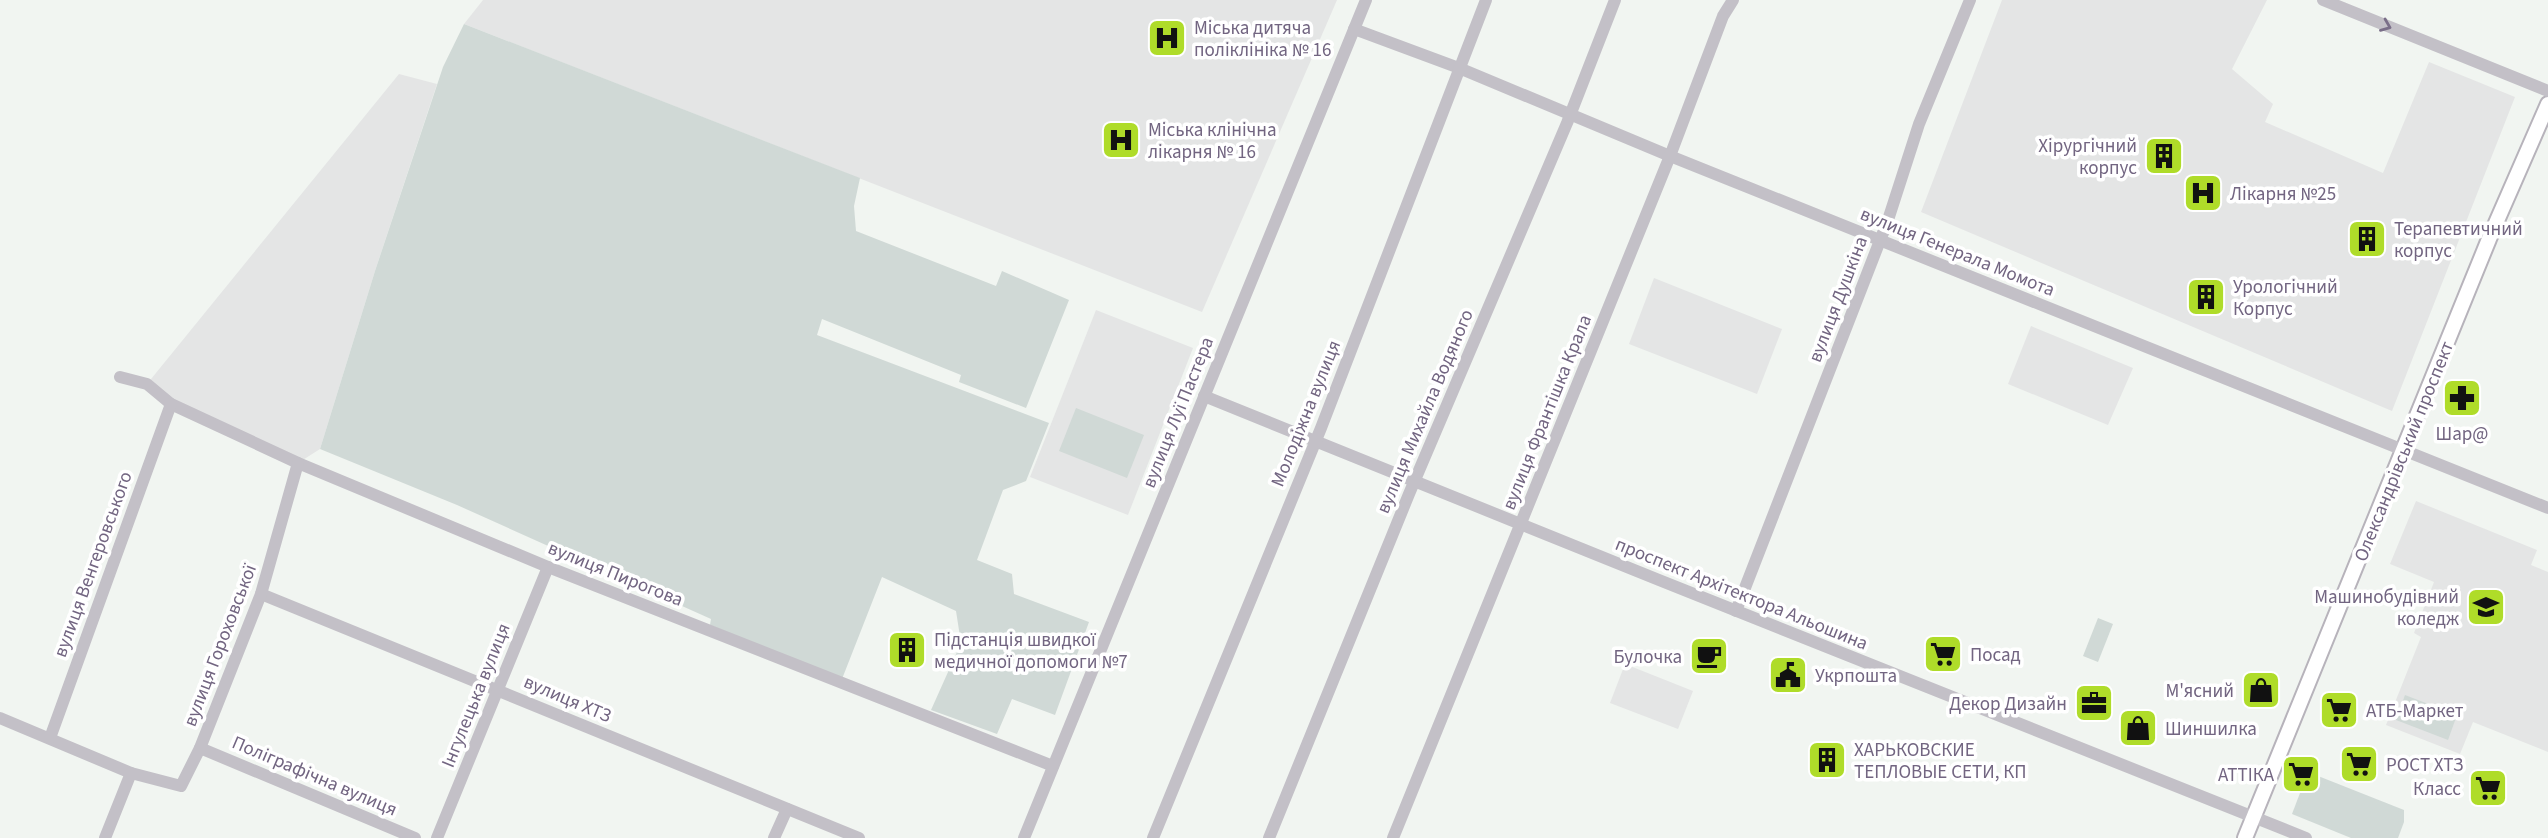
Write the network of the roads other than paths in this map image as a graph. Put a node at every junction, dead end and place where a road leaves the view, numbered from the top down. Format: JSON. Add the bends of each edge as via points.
{"nodes":[{"id":1,"x":1366,"y":0,"type":"edge"},
{"id":2,"x":1486,"y":0,"type":"edge"},
{"id":3,"x":1615,"y":0,"type":"edge"},
{"id":4,"x":1733,"y":0,"type":"edge"},
{"id":5,"x":1970,"y":0,"type":"edge"},
{"id":6,"x":2323,"y":0,"type":"edge"},
{"id":7,"x":1354,"y":29,"type":"junction"},
{"id":8,"x":1459,"y":68,"type":"junction"},
{"id":9,"x":2548,"y":91,"type":"edge"},
{"id":10,"x":2548,"y":104,"type":"edge"},
{"id":11,"x":1570,"y":114,"type":"junction"},
{"id":12,"x":1670,"y":156,"type":"junction"},
{"id":13,"x":1880,"y":240,"type":"junction"},
{"id":14,"x":120,"y":377,"type":"dead end"},
{"id":15,"x":1205,"y":396,"type":"junction"},
{"id":16,"x":171,"y":404,"type":"junction"},
{"id":17,"x":1316,"y":441,"type":"junction"},
{"id":18,"x":2403,"y":449,"type":"junction"},
{"id":19,"x":298,"y":463,"type":"junction"},
{"id":20,"x":1416,"y":482,"type":"junction"},
{"id":21,"x":2548,"y":508,"type":"edge"},
{"id":22,"x":1521,"y":524,"type":"junction"},
{"id":23,"x":548,"y":567,"type":"junction"},
{"id":24,"x":261,"y":594,"type":"junction"},
{"id":25,"x":1736,"y":611,"type":"junction"},
{"id":26,"x":499,"y":690,"type":"junction"},
{"id":27,"x":0,"y":718,"type":"edge"},
{"id":28,"x":50,"y":738,"type":"junction"},
{"id":29,"x":200,"y":748,"type":"junction"},
{"id":30,"x":1053,"y":766,"type":"junction"},
{"id":31,"x":131,"y":773,"type":"junction"},
{"id":32,"x":786,"y":809,"type":"junction"},
{"id":33,"x":2254,"y":817,"type":"junction"},
{"id":34,"x":105,"y":838,"type":"edge"},
{"id":35,"x":415,"y":838,"type":"edge"},
{"id":36,"x":437,"y":838,"type":"edge"},
{"id":37,"x":774,"y":838,"type":"edge"},
{"id":38,"x":859,"y":838,"type":"edge"},
{"id":39,"x":1024,"y":838,"type":"edge"},
{"id":40,"x":1153,"y":838,"type":"edge"},
{"id":41,"x":1269,"y":838,"type":"edge"},
{"id":42,"x":1393,"y":838,"type":"edge"},
{"id":43,"x":2245,"y":838,"type":"edge"},
{"id":44,"x":2306,"y":838,"type":"edge"}],
"edges":[{"from":1,"to":7,"type":"street","name":"вулиця Луї Пастера"},
{"from":2,"to":8,"type":"street","name":"Молодіжна вулиця"},
{"from":3,"to":11,"type":"street","name":"вулиця Михайла Водяного"},
{"from":4,"to":12,"type":"street","name":"вулиця Франтішка Крала"},
{"from":5,"to":13,"type":"street","name":"вулиця Душкіна","via":[[1919,124]]},
{"from":6,"to":9,"type":"street","one_way":true},
{"from":7,"to":8,"type":"street","name":"вулиця Генерала Момота"},
{"from":7,"to":15,"type":"street","name":"вулиця Луї Пастера"},
{"from":8,"to":11,"type":"street","name":"вулиця Генерала Момота"},
{"from":8,"to":17,"type":"street","name":"Молодіжна вулиця"},
{"from":10,"to":18,"type":"main road","name":"Олександрівський проспект"},
{"from":11,"to":12,"type":"street","name":"вулиця Генерала Момота"},
{"from":11,"to":20,"type":"street","name":"вулиця Михайла Водяного"},
{"from":12,"to":13,"type":"street","name":"вулиця Генерала Момота"},
{"from":12,"to":22,"type":"street","name":"вулиця Франтішка Крала"},
{"from":13,"to":18,"type":"street","name":"вулиця Генерала Момота"},
{"from":13,"to":25,"type":"street","name":"вулиця Душкіна"},
{"from":14,"to":16,"type":"street","name":"вулиця Пирогова","via":[[147,384]]},
{"from":15,"to":17,"type":"street","name":"проспект Архітектора Альошина"},
{"from":15,"to":30,"type":"street","name":"вулиця Луї Пастера"},
{"from":16,"to":19,"type":"street","name":"вулиця Пирогова"},
{"from":16,"to":28,"type":"street","name":"вулиця Венгеровського"},
{"from":17,"to":20,"type":"street","name":"проспект Архітектора Альошина"},
{"from":17,"to":40,"type":"street","name":"Молодіжна вулиця"},
{"from":18,"to":21,"type":"street","name":"вулиця Генерала Момота"},
{"from":18,"to":33,"type":"main road","name":"Олександрівський проспект"},
{"from":19,"to":23,"type":"street","name":"вулиця Пирогова"},
{"from":19,"to":24,"type":"street","name":"вулиця Гороховської"},
{"from":20,"to":22,"type":"street","name":"проспект Архітектора Альошина"},
{"from":20,"to":41,"type":"street","name":"вулиця Михайла Водяного"},
{"from":22,"to":25,"type":"street","name":"проспект Архітектора Альошина"},
{"from":22,"to":42,"type":"street","name":"вулиця Франтішка Крала"},
{"from":23,"to":26,"type":"street","name":"Інгулецька вулиця"},
{"from":23,"to":30,"type":"street","name":"вулиця Пирогова"},
{"from":24,"to":26,"type":"street","name":"вулиця ХТЗ"},
{"from":24,"to":29,"type":"street","name":"вулиця Гороховської"},
{"from":25,"to":33,"type":"street","name":"проспект Архітектора Альошина"},
{"from":26,"to":32,"type":"street","name":"вулиця ХТЗ"},
{"from":26,"to":36,"type":"street","name":"Інгулецька вулиця"},
{"from":27,"to":28,"type":"street"},
{"from":28,"to":31,"type":"street"},
{"from":29,"to":31,"type":"street","name":"вулиця Гороховської","via":[[181,786]]},
{"from":29,"to":35,"type":"street","name":"Поліграфічна вулиця"},
{"from":30,"to":39,"type":"street","name":"вулиця Луї Пастера"},
{"from":31,"to":34,"type":"street"},
{"from":32,"to":37,"type":"street"},
{"from":32,"to":38,"type":"street","name":"вулиця ХТЗ"},
{"from":33,"to":43,"type":"main road","name":"Олександрівський проспект"},
{"from":33,"to":44,"type":"street","name":"проспект Архітектора Альошина"}]}
